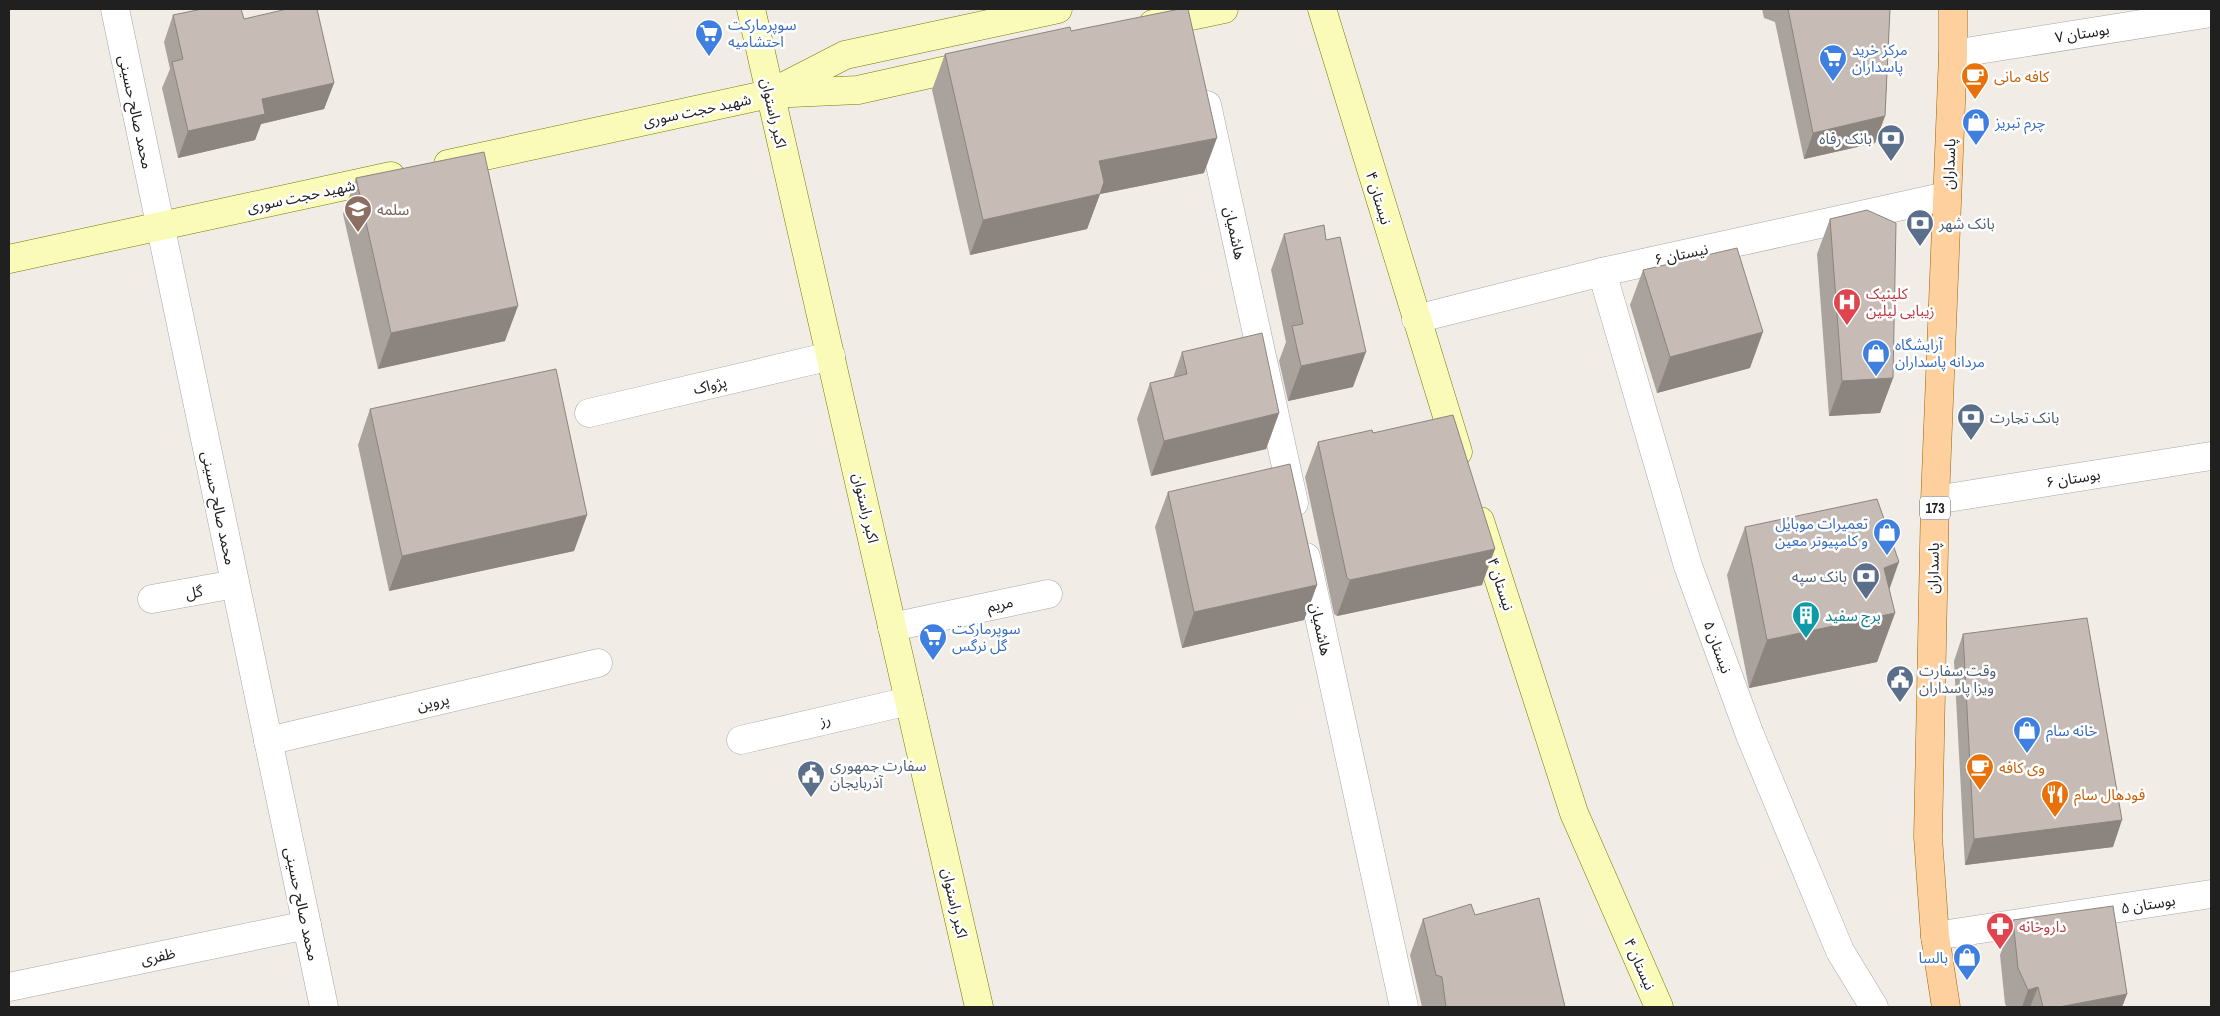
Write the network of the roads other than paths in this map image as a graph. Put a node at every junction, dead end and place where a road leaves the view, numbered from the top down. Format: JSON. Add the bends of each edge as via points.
{"nodes":[{"id":1,"x":115,"y":9,"type":"edge"},
{"id":2,"x":751,"y":9,"type":"edge"},
{"id":3,"x":1058,"y":9,"type":"edge"},
{"id":4,"x":1224,"y":9,"type":"edge"},
{"id":5,"x":1322,"y":9,"type":"edge"},
{"id":6,"x":1953,"y":9,"type":"edge"},
{"id":7,"x":2211,"y":13,"type":"edge"},
{"id":8,"x":1188,"y":16,"type":"junction"},
{"id":9,"x":1130,"y":29,"type":"edge"},
{"id":10,"x":1194,"y":45,"type":"edge"},
{"id":11,"x":1953,"y":54,"type":"junction"},
{"id":12,"x":994,"y":60,"type":"edge"},
{"id":13,"x":1202,"y":84,"type":"edge"},
{"id":14,"x":769,"y":94,"type":"junction"},
{"id":15,"x":1947,"y":196,"type":"junction"},
{"id":16,"x":160,"y":226,"type":"junction"},
{"id":17,"x":9,"y":259,"type":"edge"},
{"id":18,"x":1602,"y":272,"type":"junction"},
{"id":19,"x":1416,"y":319,"type":"junction"},
{"id":20,"x":831,"y":356,"type":"junction"},
{"id":21,"x":589,"y":413,"type":"dead end"},
{"id":22,"x":2211,"y":456,"type":"edge"},
{"id":23,"x":1935,"y":500,"type":"junction"},
{"id":24,"x":235,"y":584,"type":"junction"},
{"id":25,"x":1048,"y":594,"type":"dead end"},
{"id":26,"x":152,"y":599,"type":"dead end"},
{"id":27,"x":892,"y":627,"type":"junction"},
{"id":28,"x":598,"y":663,"type":"dead end"},
{"id":29,"x":909,"y":701,"type":"junction"},
{"id":30,"x":741,"y":740,"type":"dead end"},
{"id":31,"x":268,"y":742,"type":"junction"},
{"id":32,"x":2211,"y":894,"type":"edge"},
{"id":33,"x":307,"y":925,"type":"junction"},
{"id":34,"x":1936,"y":936,"type":"junction"},
{"id":35,"x":9,"y":987,"type":"edge"},
{"id":36,"x":324,"y":1007,"type":"edge"},
{"id":37,"x":979,"y":1007,"type":"edge"},
{"id":38,"x":1404,"y":1007,"type":"edge"},
{"id":39,"x":1659,"y":1007,"type":"edge"},
{"id":40,"x":1874,"y":1007,"type":"edge"},
{"id":41,"x":1946,"y":1007,"type":"edge"}],
"edges":[{"from":1,"to":16,"type":"street","name":"محمد صالح حسینی"},
{"from":2,"to":14,"type":"street","name":"اکبر راستوان"},
{"from":3,"to":14,"type":"street","name":"شهید حجت سوری","via":[[845,55]]},
{"from":4,"to":8,"type":"street"},
{"from":5,"to":19,"type":"street","name":"نیستان ۴"},
{"from":6,"to":11,"type":"main road","name":"پاسداران","number":"173"},
{"from":7,"to":11,"type":"street","name":"بوستان ۷"},
{"from":8,"to":9,"type":"street"},
{"from":8,"to":10,"type":"street"},
{"from":11,"to":15,"type":"main road","name":"پاسداران","number":"173"},
{"from":12,"to":14,"type":"street","name":"شهید حجت سوری","via":[[858,90]]},
{"from":13,"to":38,"type":"street","name":"هاشمیان"},
{"from":14,"to":16,"type":"street","name":"شهید حجت سوری"},
{"from":14,"to":20,"type":"street","name":"اکبر راستوان"},
{"from":15,"to":18,"type":"street","name":"نیستان ۶"},
{"from":15,"to":23,"type":"main road","name":"پاسداران","number":"173"},
{"from":16,"to":17,"type":"street","name":"شهید حجت سوری"},
{"from":16,"to":24,"type":"street","name":"محمد صالح حسینی"},
{"from":18,"to":19,"type":"street","name":"نیستان ۶"},
{"from":18,"to":40,"type":"street","name":"نیستان ۵","via":[[1688,566],[1750,735],[1840,951]]},
{"from":19,"to":39,"type":"street","name":"نیستان ۴","via":[[1574,813]]},
{"from":20,"to":21,"type":"street","name":"پژواک"},
{"from":20,"to":27,"type":"street","name":"اکبر راستوان"},
{"from":22,"to":23,"type":"street","name":"بوستان ۶"},
{"from":23,"to":34,"type":"main road","name":"پاسداران","number":"173","via":[[1928,837]]},
{"from":24,"to":26,"type":"street","name":"گل"},
{"from":24,"to":31,"type":"street","name":"محمد صالح حسینی"},
{"from":25,"to":27,"type":"street","name":"مریم"},
{"from":27,"to":29,"type":"street","name":"اکبر راستوان"},
{"from":28,"to":31,"type":"street","name":"پروین"},
{"from":29,"to":30,"type":"street","name":"رز"},
{"from":29,"to":37,"type":"street","name":"اکبر راستوان"},
{"from":31,"to":33,"type":"street","name":"محمد صالح حسینی"},
{"from":32,"to":34,"type":"street","name":"بوستان ۵"},
{"from":33,"to":35,"type":"street","name":"ظفری"},
{"from":33,"to":36,"type":"street","name":"محمد صالح حسینی"},
{"from":34,"to":41,"type":"main road","name":"پاسداران","number":"173"}]}
